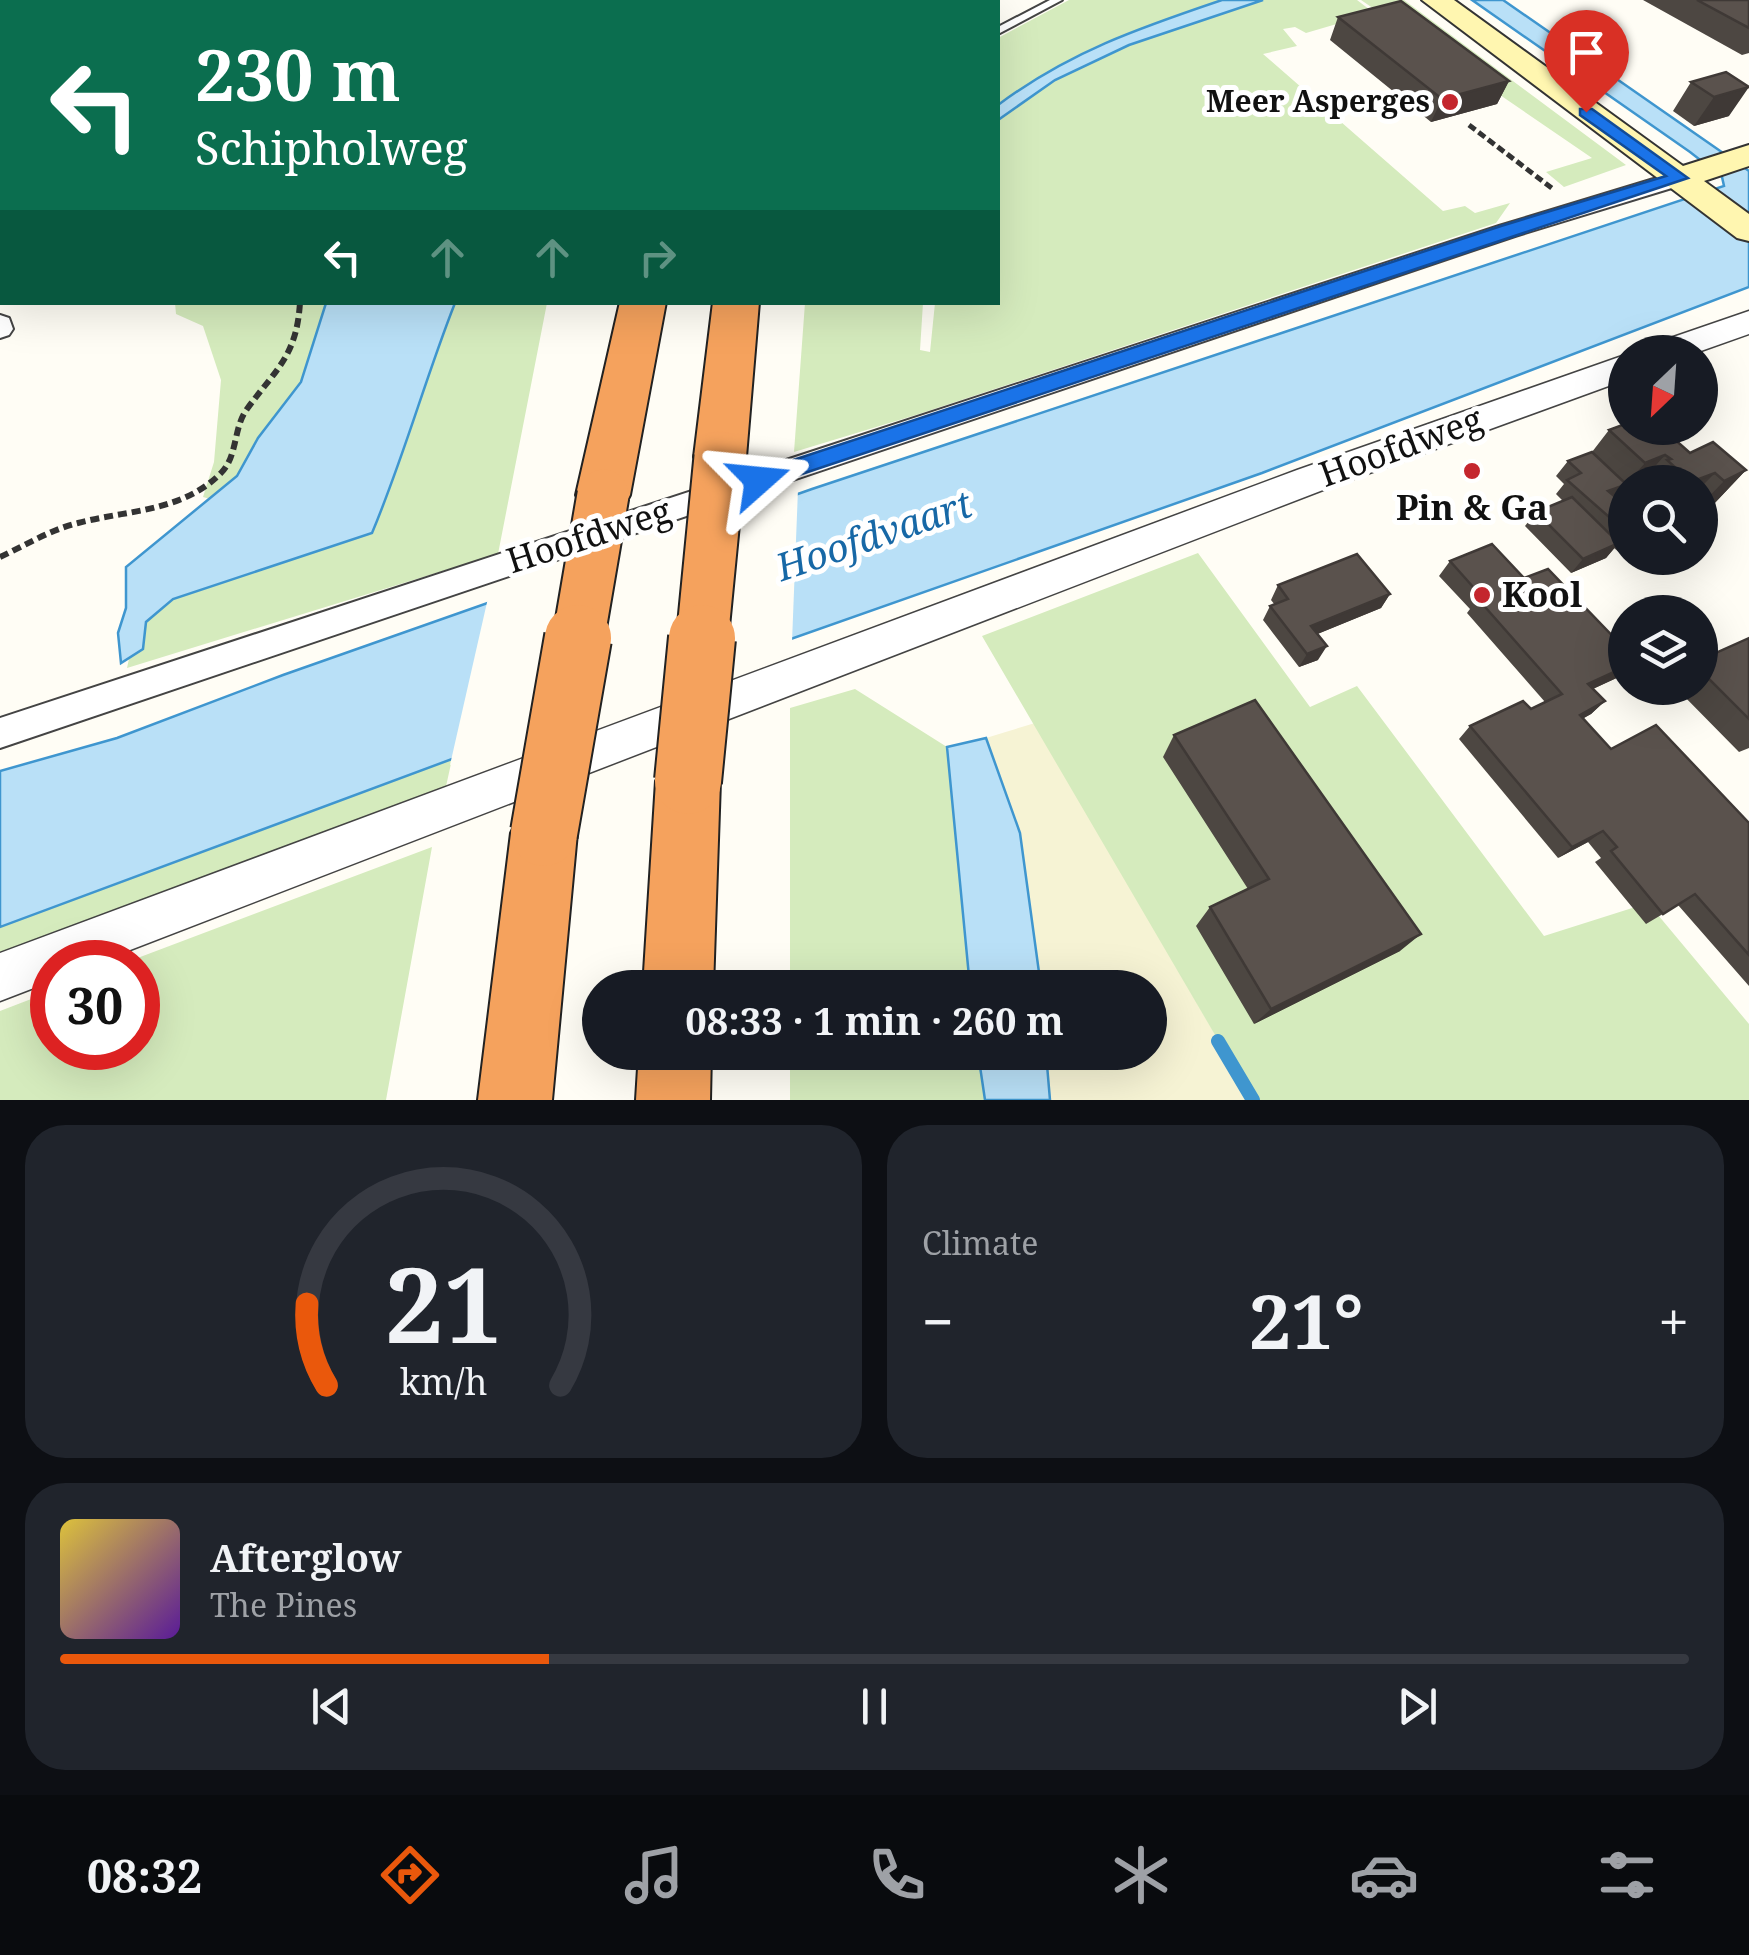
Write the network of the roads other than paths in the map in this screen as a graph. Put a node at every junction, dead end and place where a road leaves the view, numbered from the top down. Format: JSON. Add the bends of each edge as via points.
{"nodes":[{"id":1,"x":1057,"y":0,"type":"edge"},
{"id":2,"x":1436,"y":0,"type":"edge"},
{"id":3,"x":1000,"y":30,"type":"edge"},
{"id":4,"x":1744,"y":156,"type":"edge"},
{"id":5,"x":1693,"y":180,"type":"junction"},
{"id":6,"x":1749,"y":230,"type":"edge"},
{"id":7,"x":642,"y":305,"type":"edge"},
{"id":8,"x":1749,"y":322,"type":"edge"},
{"id":9,"x":740,"y":324,"type":"edge"},
{"id":10,"x":1713,"y":335,"type":"edge"},
{"id":11,"x":1608,"y":373,"type":"edge"},
{"id":12,"x":0,"y":733,"type":"edge"},
{"id":13,"x":679,"y":970,"type":"edge"},
{"id":14,"x":0,"y":976,"type":"edge"},
{"id":15,"x":674,"y":1070,"type":"edge"},
{"id":16,"x":515,"y":1100,"type":"edge"},
{"id":17,"x":673,"y":1100,"type":"edge"}],
"edges":[{"from":1,"to":3,"type":"lane"},
{"from":2,"to":5,"type":"main road"},
{"from":4,"to":5,"type":"main road","name":"Hoofdweg"},
{"from":5,"to":6,"type":"main road"},
{"from":5,"to":12,"type":"street","name":"Hoofdweg","via":[[1578,209]]},
{"from":7,"to":16,"type":"highway","bridge":true,"via":[[544,833]]},
{"from":8,"to":10,"type":"street"},
{"from":9,"to":13,"type":"highway","bridge":true,"via":[[688,782]]},
{"from":11,"to":14,"type":"street","name":"Hoofdweg"},
{"from":15,"to":17,"type":"highway"}]}
